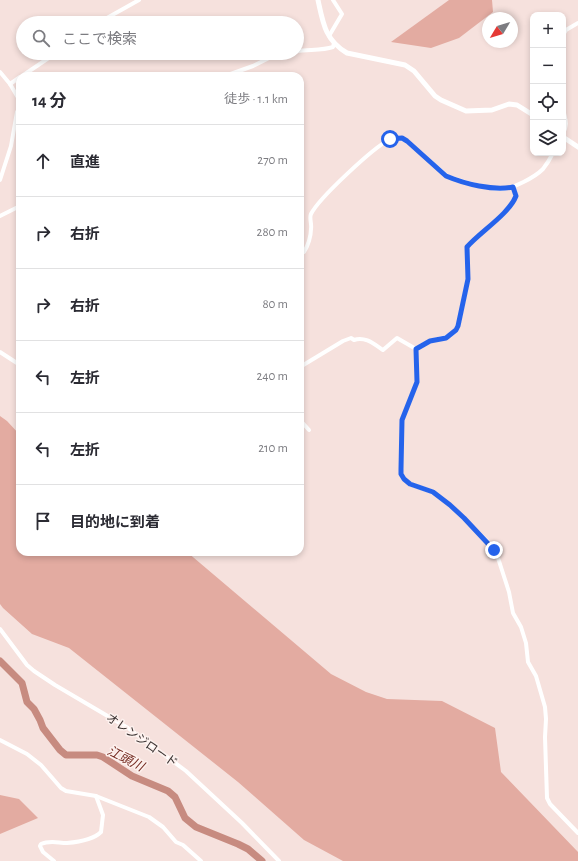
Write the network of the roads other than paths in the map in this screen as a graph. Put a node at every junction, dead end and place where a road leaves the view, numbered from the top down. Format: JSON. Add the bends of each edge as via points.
{"nodes":[{"id":1,"x":139,"y":0,"type":"edge"},
{"id":2,"x":318,"y":0,"type":"edge"},
{"id":3,"x":333,"y":0,"type":"edge"},
{"id":4,"x":110,"y":16,"type":"edge"},
{"id":5,"x":578,"y":23,"type":"edge"},
{"id":6,"x":566,"y":30,"type":"edge"},
{"id":7,"x":328,"y":36,"type":"junction"},
{"id":8,"x":334,"y":43,"type":"junction"},
{"id":9,"x":304,"y":50,"type":"edge"},
{"id":10,"x":45,"y":60,"type":"edge"},
{"id":11,"x":264,"y":60,"type":"edge"},
{"id":12,"x":0,"y":72,"type":"edge"},
{"id":13,"x":27,"y":72,"type":"edge"},
{"id":14,"x":236,"y":72,"type":"edge"},
{"id":15,"x":16,"y":80,"type":"edge"},
{"id":16,"x":10,"y":84,"type":"junction"},
{"id":17,"x":16,"y":94,"type":"edge"},
{"id":18,"x":530,"y":113,"type":"edge"},
{"id":19,"x":16,"y":118,"type":"edge"},
{"id":20,"x":566,"y":139,"type":"edge"},
{"id":21,"x":578,"y":148,"type":"edge"},
{"id":22,"x":551,"y":156,"type":"edge"},
{"id":23,"x":0,"y":180,"type":"edge"},
{"id":24,"x":513,"y":187,"type":"junction"},
{"id":25,"x":16,"y":208,"type":"edge"},
{"id":26,"x":0,"y":216,"type":"edge"},
{"id":27,"x":304,"y":252,"type":"edge"},
{"id":28,"x":416,"y":349,"type":"junction"},
{"id":29,"x":0,"y":352,"type":"edge"},
{"id":30,"x":16,"y":362,"type":"edge"},
{"id":31,"x":304,"y":365,"type":"edge"},
{"id":32,"x":304,"y":424,"type":"edge"},
{"id":33,"x":309,"y":430,"type":"dead end"},
{"id":34,"x":0,"y":629,"type":"edge"},
{"id":35,"x":0,"y":740,"type":"edge"},
{"id":36,"x":96,"y":796,"type":"junction"},
{"id":37,"x":578,"y":834,"type":"edge"},
{"id":38,"x":54,"y":861,"type":"edge"},
{"id":39,"x":201,"y":861,"type":"edge"},
{"id":40,"x":279,"y":861,"type":"edge"}],
"edges":[{"from":1,"to":4,"type":"street"},
{"from":2,"to":7,"type":"main road"},
{"from":3,"to":7,"type":"street","via":[[342,14]]},
{"from":5,"to":6,"type":"street"},
{"from":7,"to":8,"type":"main road"},
{"from":8,"to":9,"type":"street","via":[[329,49]]},
{"from":8,"to":18,"type":"main road","via":[[347,53],[405,65],[414,71],[435,96],[466,111],[492,110],[509,104],[517,105]]},
{"from":10,"to":13,"type":"street"},
{"from":11,"to":14,"type":"street"},
{"from":12,"to":16,"type":"street"},
{"from":15,"to":16,"type":"street"},
{"from":16,"to":17,"type":"street"},
{"from":19,"to":23,"type":"street","via":[[11,146]]},
{"from":20,"to":21,"type":"main road"},
{"from":22,"to":24,"type":"street","via":[[538,174]]},
{"from":24,"to":27,"type":"street","via":[[502,189],[446,176],[407,141],[402,138],[390,139],[350,172],[316,206],[310,215],[311,228]]},
{"from":24,"to":28,"type":"street","via":[[516,196],[514,200],[498,219],[467,247],[468,279],[456,330],[446,338],[430,341]]},
{"from":25,"to":26,"type":"street"},
{"from":28,"to":31,"type":"street","via":[[397,338],[383,350],[364,339],[351,338]]},
{"from":28,"to":37,"type":"street","via":[[417,382],[402,420],[401,474],[410,484],[433,492],[450,505],[489,543],[498,558],[513,613],[526,643],[528,662],[536,676],[545,707],[547,798]]},
{"from":29,"to":30,"type":"street"},
{"from":32,"to":33,"type":"street"},
{"from":34,"to":40,"type":"street","name":"オレンジロード","via":[[34,671],[128,728],[186,771]]},
{"from":35,"to":36,"type":"street","via":[[27,754],[66,791]]},
{"from":36,"to":38,"type":"street","via":[[103,815],[101,832],[94,838],[42,844],[41,850]]},
{"from":36,"to":39,"type":"street","via":[[154,820],[176,842]]}]}
